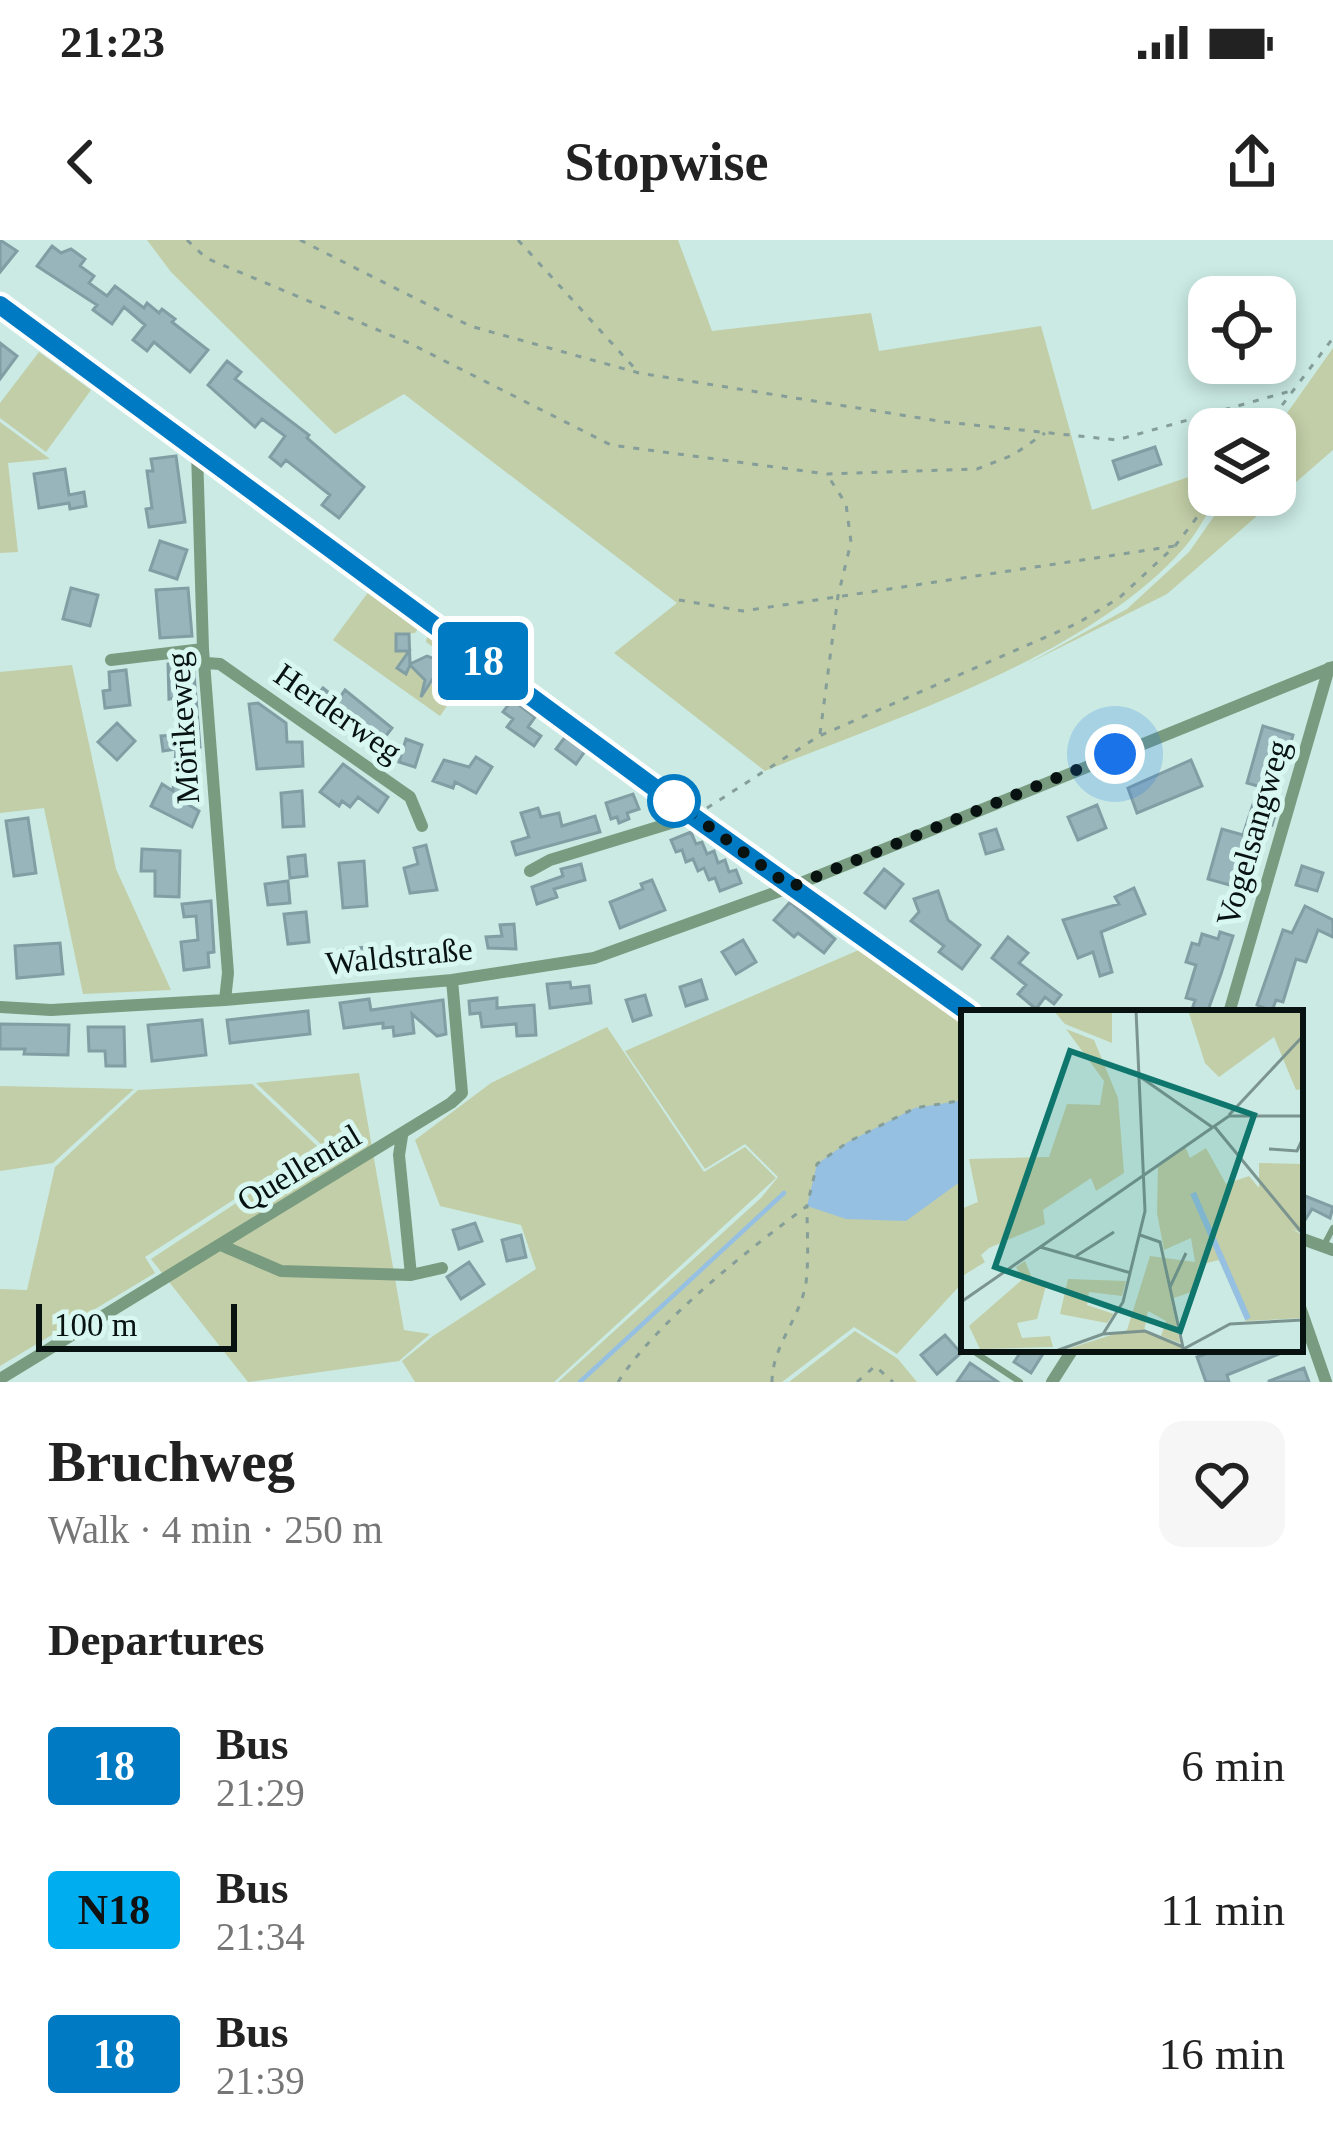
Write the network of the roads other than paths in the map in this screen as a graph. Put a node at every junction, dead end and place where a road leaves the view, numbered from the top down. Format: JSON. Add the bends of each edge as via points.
{"nodes":[{"id":1,"x":0,"y":305,"type":"edge"},
{"id":2,"x":197,"y":452,"type":"junction"},
{"id":3,"x":204,"y":656,"type":"junction"},
{"id":4,"x":111,"y":660,"type":"dead end"},
{"id":5,"x":1331,"y":667,"type":"edge"},
{"id":6,"x":694,"y":817,"type":"junction"},
{"id":7,"x":422,"y":826,"type":"dead end"},
{"id":8,"x":530,"y":871,"type":"dead end"},
{"id":9,"x":791,"y":887,"type":"junction"},
{"id":10,"x":452,"y":980,"type":"junction"},
{"id":11,"x":225,"y":1000,"type":"junction"},
{"id":12,"x":0,"y":1007,"type":"edge"},
{"id":13,"x":966,"y":1010,"type":"edge"},
{"id":14,"x":1230,"y":1010,"type":"edge"},
{"id":15,"x":403,"y":1136,"type":"junction"},
{"id":16,"x":1333,"y":1228,"type":"edge"},
{"id":17,"x":224,"y":1246,"type":"junction"},
{"id":18,"x":1328,"y":1248,"type":"edge"},
{"id":19,"x":442,"y":1268,"type":"dead end"},
{"id":20,"x":411,"y":1275,"type":"junction"},
{"id":21,"x":1303,"y":1316,"type":"edge"},
{"id":22,"x":975,"y":1352,"type":"edge"},
{"id":23,"x":1071,"y":1352,"type":"edge"},
{"id":24,"x":0,"y":1379,"type":"edge"},
{"id":25,"x":1020,"y":1382,"type":"edge"},
{"id":26,"x":1052,"y":1382,"type":"edge"},
{"id":27,"x":1326,"y":1382,"type":"edge"}],
"edges":[{"from":1,"to":2,"type":"street"},
{"from":2,"to":3,"type":"street","name":"Mörikeweg"},
{"from":2,"to":6,"type":"street"},
{"from":3,"to":4,"type":"street"},
{"from":3,"to":7,"type":"street","name":"Herderweg","via":[[410,797]]},
{"from":3,"to":11,"type":"street","name":"Mörikeweg"},
{"from":5,"to":9,"type":"street","name":"Waldstraße"},
{"from":5,"to":14,"type":"street","name":"Vogelsangweg"},
{"from":6,"to":8,"type":"street"},
{"from":6,"to":9,"type":"street"},
{"from":9,"to":10,"type":"street","name":"Waldstraße","via":[[594,958]]},
{"from":9,"to":13,"type":"street"},
{"from":10,"to":11,"type":"street","name":"Waldstraße"},
{"from":10,"to":15,"type":"street","name":"Quellental","via":[[462,1093]]},
{"from":11,"to":12,"type":"street","name":"Waldstraße"},
{"from":15,"to":17,"type":"street","name":"Quellental"},
{"from":15,"to":20,"type":"street","name":"Quellental"},
{"from":16,"to":18,"type":"lane"},
{"from":17,"to":20,"type":"street","name":"Quellental","via":[[281,1271]]},
{"from":17,"to":24,"type":"street","name":"Quellental"},
{"from":19,"to":20,"type":"street","name":"Quellental"},
{"from":21,"to":27,"type":"street"},
{"from":22,"to":25,"type":"lane"},
{"from":23,"to":26,"type":"street"}]}
